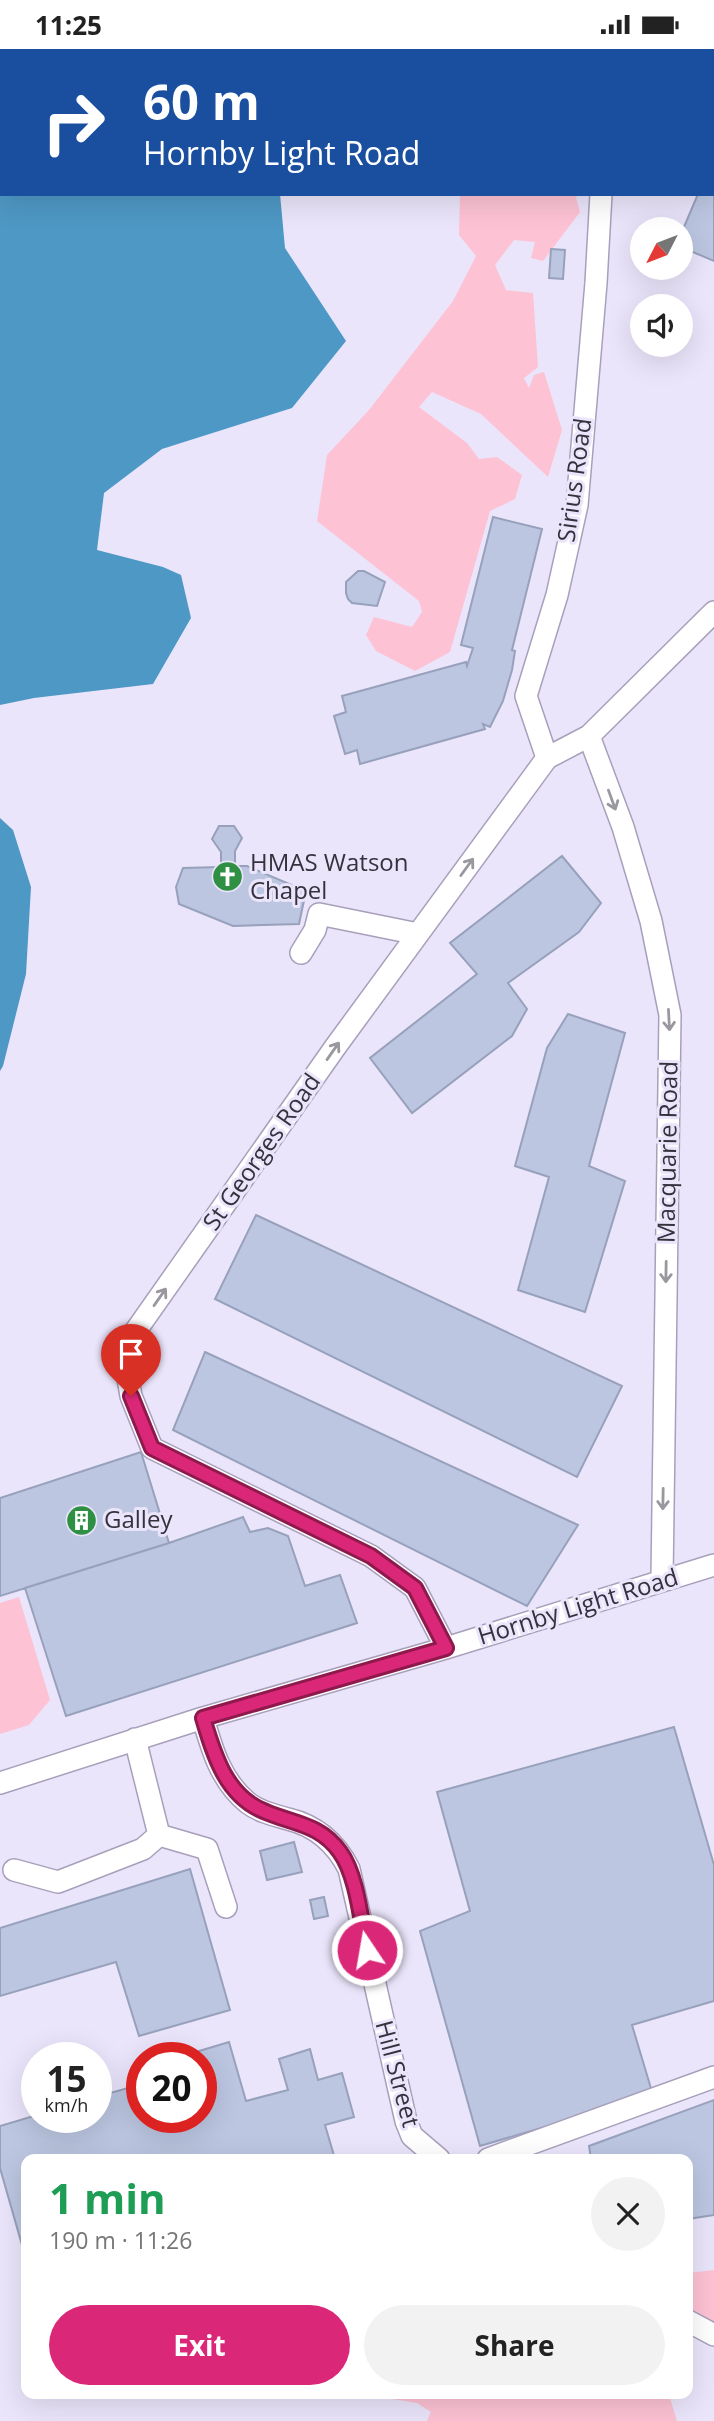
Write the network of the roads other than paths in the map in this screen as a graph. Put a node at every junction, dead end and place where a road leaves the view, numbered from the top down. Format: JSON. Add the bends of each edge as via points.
{"nodes":[{"id":1,"x":601,"y":196,"type":"edge"},
{"id":2,"x":714,"y":612,"type":"edge"},
{"id":3,"x":589,"y":736,"type":"junction"},
{"id":4,"x":547,"y":758,"type":"junction"},
{"id":5,"x":418,"y":934,"type":"junction"},
{"id":6,"x":301,"y":953,"type":"dead end"},
{"id":7,"x":714,"y":1565,"type":"edge"},
{"id":8,"x":662,"y":1579,"type":"junction"},
{"id":9,"x":446,"y":1648,"type":"junction"},
{"id":10,"x":203,"y":1718,"type":"junction"},
{"id":11,"x":135,"y":1739,"type":"junction"},
{"id":12,"x":0,"y":1783,"type":"edge"},
{"id":13,"x":159,"y":1835,"type":"junction"},
{"id":14,"x":14,"y":1870,"type":"dead end"},
{"id":15,"x":226,"y":1907,"type":"dead end"},
{"id":16,"x":714,"y":2077,"type":"edge"},
{"id":17,"x":432,"y":2154,"type":"edge"},
{"id":18,"x":502,"y":2154,"type":"edge"},
{"id":19,"x":693,"y":2324,"type":"edge"},
{"id":20,"x":714,"y":2335,"type":"edge"}],
"edges":[{"from":1,"to":4,"type":"lane","name":"Sirius Road","via":[[576,505],[557,595],[526,696]]},
{"from":2,"to":3,"type":"lane","name":"St Georges Road"},
{"from":3,"to":4,"type":"lane","name":"St Georges Road"},
{"from":3,"to":8,"type":"lane","name":"Macquarie Road","one_way":true,"via":[[651,921],[670,1015]]},
{"from":5,"to":4,"type":"lane","name":"St Georges Road","one_way":true},
{"from":5,"to":6,"type":"lane","via":[[319,914]]},
{"from":9,"to":5,"type":"lane","name":"St Georges Road","one_way":true,"via":[[415,1588],[371,1556],[152,1448],[131,1396],[123,1349]]},
{"from":7,"to":8,"type":"lane","name":"Hornby Light Road"},
{"from":8,"to":9,"type":"lane","name":"Hornby Light Road"},
{"from":9,"to":10,"type":"lane","name":"Hornby Light Road"},
{"from":10,"to":11,"type":"lane","name":"Hornby Light Road"},
{"from":10,"to":17,"type":"lane","name":"Hill Street","via":[[215,1758],[234,1790],[266,1813],[312,1828],[341,1852],[349,1869],[406,2121],[412,2136]]},
{"from":11,"to":12,"type":"lane","name":"Hornby Light Road"},
{"from":11,"to":13,"type":"lane"},
{"from":13,"to":14,"type":"lane","via":[[144,1849],[58,1882]]},
{"from":13,"to":15,"type":"lane","via":[[207,1849]]},
{"from":16,"to":18,"type":"lane"},
{"from":19,"to":20,"type":"lane"}]}
